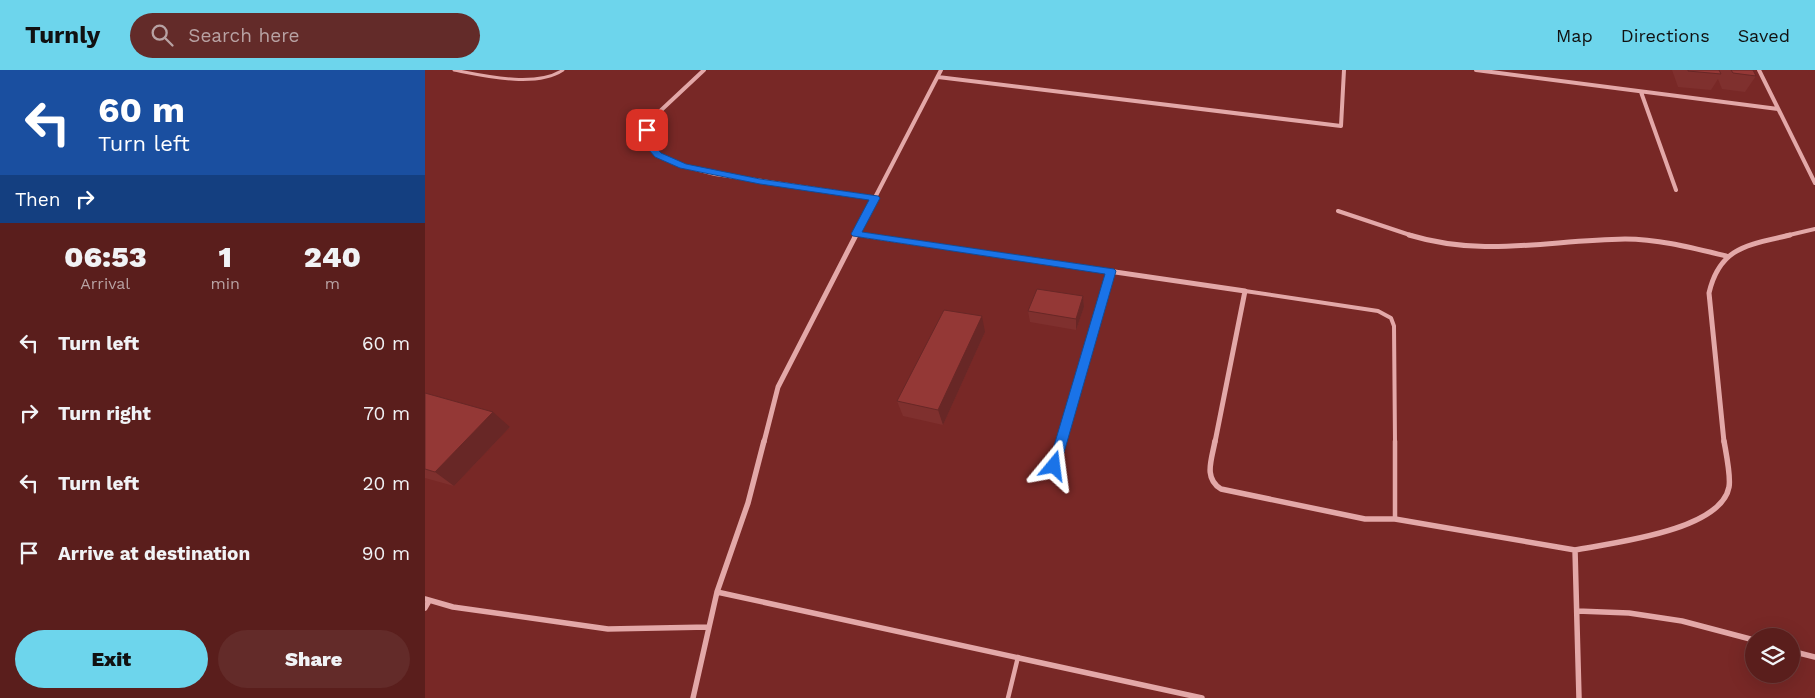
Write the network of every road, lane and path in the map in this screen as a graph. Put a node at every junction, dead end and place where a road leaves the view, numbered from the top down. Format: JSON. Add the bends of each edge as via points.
{"nodes":[{"id":1,"x":454,"y":70,"type":"edge"},
{"id":2,"x":563,"y":70,"type":"edge"},
{"id":3,"x":704,"y":70,"type":"edge"},
{"id":4,"x":941,"y":70,"type":"edge"},
{"id":5,"x":1344,"y":70,"type":"edge"},
{"id":6,"x":1476,"y":70,"type":"edge"},
{"id":7,"x":1759,"y":70,"type":"edge"},
{"id":8,"x":938,"y":77,"type":"junction"},
{"id":9,"x":1641,"y":92,"type":"junction"},
{"id":10,"x":1779,"y":109,"type":"junction"},
{"id":11,"x":1815,"y":183,"type":"edge"},
{"id":12,"x":1676,"y":190,"type":"dead end"},
{"id":13,"x":875,"y":198,"type":"junction"},
{"id":14,"x":1338,"y":210,"type":"dead end"},
{"id":15,"x":1815,"y":229,"type":"edge"},
{"id":16,"x":856,"y":234,"type":"junction"},
{"id":17,"x":1726,"y":256,"type":"junction"},
{"id":18,"x":1111,"y":271,"type":"junction"},
{"id":19,"x":1245,"y":291,"type":"junction"},
{"id":20,"x":1054,"y":466,"type":"dead end"},
{"id":21,"x":1395,"y":519,"type":"junction"},
{"id":22,"x":1575,"y":550,"type":"junction"},
{"id":23,"x":717,"y":592,"type":"junction"},
{"id":24,"x":427,"y":600,"type":"edge"},
{"id":25,"x":425,"y":608,"type":"edge"},
{"id":26,"x":1577,"y":611,"type":"junction"},
{"id":27,"x":709,"y":627,"type":"junction"},
{"id":28,"x":1745,"y":638,"type":"edge"},
{"id":29,"x":1800,"y":653,"type":"edge"},
{"id":30,"x":1018,"y":657,"type":"junction"},
{"id":31,"x":1815,"y":657,"type":"edge"},
{"id":32,"x":693,"y":698,"type":"edge"},
{"id":33,"x":1008,"y":698,"type":"edge"},
{"id":34,"x":1202,"y":698,"type":"edge"},
{"id":35,"x":1579,"y":698,"type":"edge"}],
"edges":[{"from":1,"to":2,"type":"lane","via":[[509,80],[554,76]]},
{"from":3,"to":13,"type":"street","via":[[657,114],[647,130],[647,143],[658,155],[683,166],[715,174]]},
{"from":4,"to":8,"type":"street"},
{"from":5,"to":8,"type":"street","via":[[1341,126]]},
{"from":6,"to":9,"type":"street"},
{"from":7,"to":10,"type":"street"},
{"from":8,"to":13,"type":"street"},
{"from":9,"to":10,"type":"street"},
{"from":9,"to":12,"type":"street"},
{"from":10,"to":11,"type":"street"},
{"from":13,"to":16,"type":"street"},
{"from":14,"to":17,"type":"street","via":[[1420,239],[1464,247],[1626,239],[1660,242]]},
{"from":15,"to":17,"type":"street"},
{"from":16,"to":18,"type":"street"},
{"from":16,"to":23,"type":"street","via":[[778,387],[748,503]]},
{"from":17,"to":22,"type":"street","via":[[1713,273],[1709,293],[1729,487],[1720,504],[1696,522]]},
{"from":18,"to":19,"type":"street"},
{"from":18,"to":20,"type":"street"},
{"from":19,"to":21,"type":"lane","via":[[1378,311],[1391,318],[1394,326]]},
{"from":19,"to":21,"type":"street","via":[[1209,474],[1213,484],[1221,489],[1365,519]]},
{"from":21,"to":22,"type":"street"},
{"from":22,"to":26,"type":"street"},
{"from":23,"to":27,"type":"street"},
{"from":23,"to":30,"type":"street"},
{"from":24,"to":25,"type":"street"},
{"from":24,"to":27,"type":"street","via":[[453,607],[608,629]]},
{"from":26,"to":28,"type":"street","via":[[1629,613],[1682,621]]},
{"from":26,"to":35,"type":"street"},
{"from":27,"to":32,"type":"street"},
{"from":29,"to":31,"type":"street"},
{"from":30,"to":33,"type":"lane"},
{"from":30,"to":34,"type":"street"}]}
